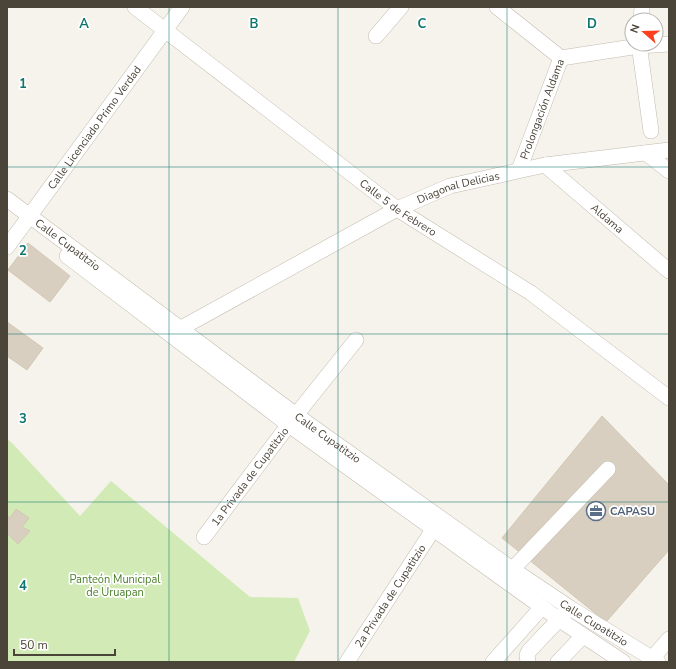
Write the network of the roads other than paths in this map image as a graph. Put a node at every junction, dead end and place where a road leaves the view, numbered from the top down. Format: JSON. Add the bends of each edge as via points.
{"nodes":[{"id":1,"x":135,"y":7,"type":"edge"},
{"id":2,"x":182,"y":7,"type":"edge"},
{"id":3,"x":401,"y":7,"type":"edge"},
{"id":4,"x":497,"y":7,"type":"edge"},
{"id":5,"x":165,"y":30,"type":"junction"},
{"id":6,"x":376,"y":36,"type":"dead end"},
{"id":7,"x":624,"y":48,"type":"edge"},
{"id":8,"x":640,"y":52,"type":"edge"},
{"id":9,"x":561,"y":58,"type":"junction"},
{"id":10,"x":651,"y":131,"type":"dead end"},
{"id":11,"x":669,"y":150,"type":"edge"},
{"id":12,"x":646,"y":153,"type":"junction"},
{"id":13,"x":545,"y":165,"type":"junction"},
{"id":14,"x":519,"y":170,"type":"junction"},
{"id":15,"x":669,"y":171,"type":"edge"},
{"id":16,"x":7,"y":199,"type":"edge"},
{"id":17,"x":396,"y":209,"type":"junction"},
{"id":18,"x":27,"y":220,"type":"junction"},
{"id":19,"x":7,"y":247,"type":"edge"},
{"id":20,"x":669,"y":271,"type":"edge"},
{"id":21,"x":176,"y":331,"type":"junction"},
{"id":22,"x":356,"y":340,"type":"dead end"},
{"id":23,"x":669,"y":398,"type":"edge"},
{"id":24,"x":292,"y":420,"type":"junction"},
{"id":25,"x":608,"y":469,"type":"dead end"},
{"id":26,"x":437,"y":524,"type":"junction"},
{"id":27,"x":204,"y":537,"type":"dead end"},
{"id":28,"x":507,"y":575,"type":"junction"},
{"id":29,"x":542,"y":607,"type":"junction"},
{"id":30,"x":570,"y":608,"type":"junction"},
{"id":31,"x":560,"y":620,"type":"junction"},
{"id":32,"x":583,"y":636,"type":"junction"},
{"id":33,"x":669,"y":639,"type":"edge"},
{"id":34,"x":653,"y":661,"type":"edge"},
{"id":35,"x":347,"y":662,"type":"edge"},
{"id":36,"x":494,"y":662,"type":"edge"},
{"id":37,"x":528,"y":662,"type":"edge"},
{"id":38,"x":558,"y":662,"type":"edge"},
{"id":39,"x":623,"y":662,"type":"edge"}],
"edges":[{"from":1,"to":5,"type":"street","name":"Calle 5 de Febrero"},
{"from":2,"to":5,"type":"street","name":"Calle Licenciado Primo Verdad"},
{"from":3,"to":6,"type":"street"},
{"from":4,"to":9,"type":"street","name":"Prolongación Aldama"},
{"from":5,"to":17,"type":"street","name":"Calle 5 de Febrero"},
{"from":5,"to":18,"type":"street","name":"Calle Licenciado Primo Verdad"},
{"from":7,"to":9,"type":"street"},
{"from":8,"to":10,"type":"street"},
{"from":9,"to":14,"type":"street","name":"Prolongación Aldama"},
{"from":11,"to":12,"type":"street","name":"Diagonal Delicias"},
{"from":12,"to":13,"type":"street","name":"Diagonal Delicias"},
{"from":12,"to":15,"type":"street"},
{"from":13,"to":14,"type":"street","name":"Diagonal Delicias"},
{"from":13,"to":20,"type":"street","name":"Aldama"},
{"from":14,"to":17,"type":"street","name":"Diagonal Delicias","via":[[450,186]]},
{"from":16,"to":18,"type":"street","name":"Calle Cupatitzio"},
{"from":17,"to":21,"type":"street","name":"Diagonal Delicias"},
{"from":17,"to":23,"type":"street","name":"Calle 5 de Febrero","via":[[531,293]]},
{"from":18,"to":19,"type":"street","name":"Calle Licenciado Primo Verdad"},
{"from":18,"to":21,"type":"street","name":"Calle Cupatitzio"},
{"from":21,"to":24,"type":"street","name":"Calle Cupatitzio"},
{"from":22,"to":24,"type":"street","name":"1a Privada de Cupatitzio"},
{"from":24,"to":26,"type":"street","name":"Calle Cupatitzio"},
{"from":24,"to":27,"type":"street","name":"1a Privada de Cupatitzio"},
{"from":25,"to":28,"type":"street"},
{"from":26,"to":28,"type":"street","name":"Calle Cupatitzio"},
{"from":26,"to":35,"type":"street","name":"2a Privada de Cupatitzio"},
{"from":28,"to":29,"type":"street","name":"Calle Cupatitzio"},
{"from":28,"to":30,"type":"street","name":"Calle Cupatitzio"},
{"from":29,"to":31,"type":"street","name":"Calle Cupatitzio"},
{"from":29,"to":36,"type":"street"},
{"from":30,"to":31,"type":"street"},
{"from":30,"to":34,"type":"street","name":"Calle Cupatitzio"},
{"from":31,"to":32,"type":"street","name":"Calle Cupatitzio"},
{"from":31,"to":37,"type":"street","via":[[529,651]]},
{"from":32,"to":38,"type":"street"},
{"from":32,"to":39,"type":"street","name":"Calle Cupatitzio"},
{"from":33,"to":34,"type":"street"}]}
